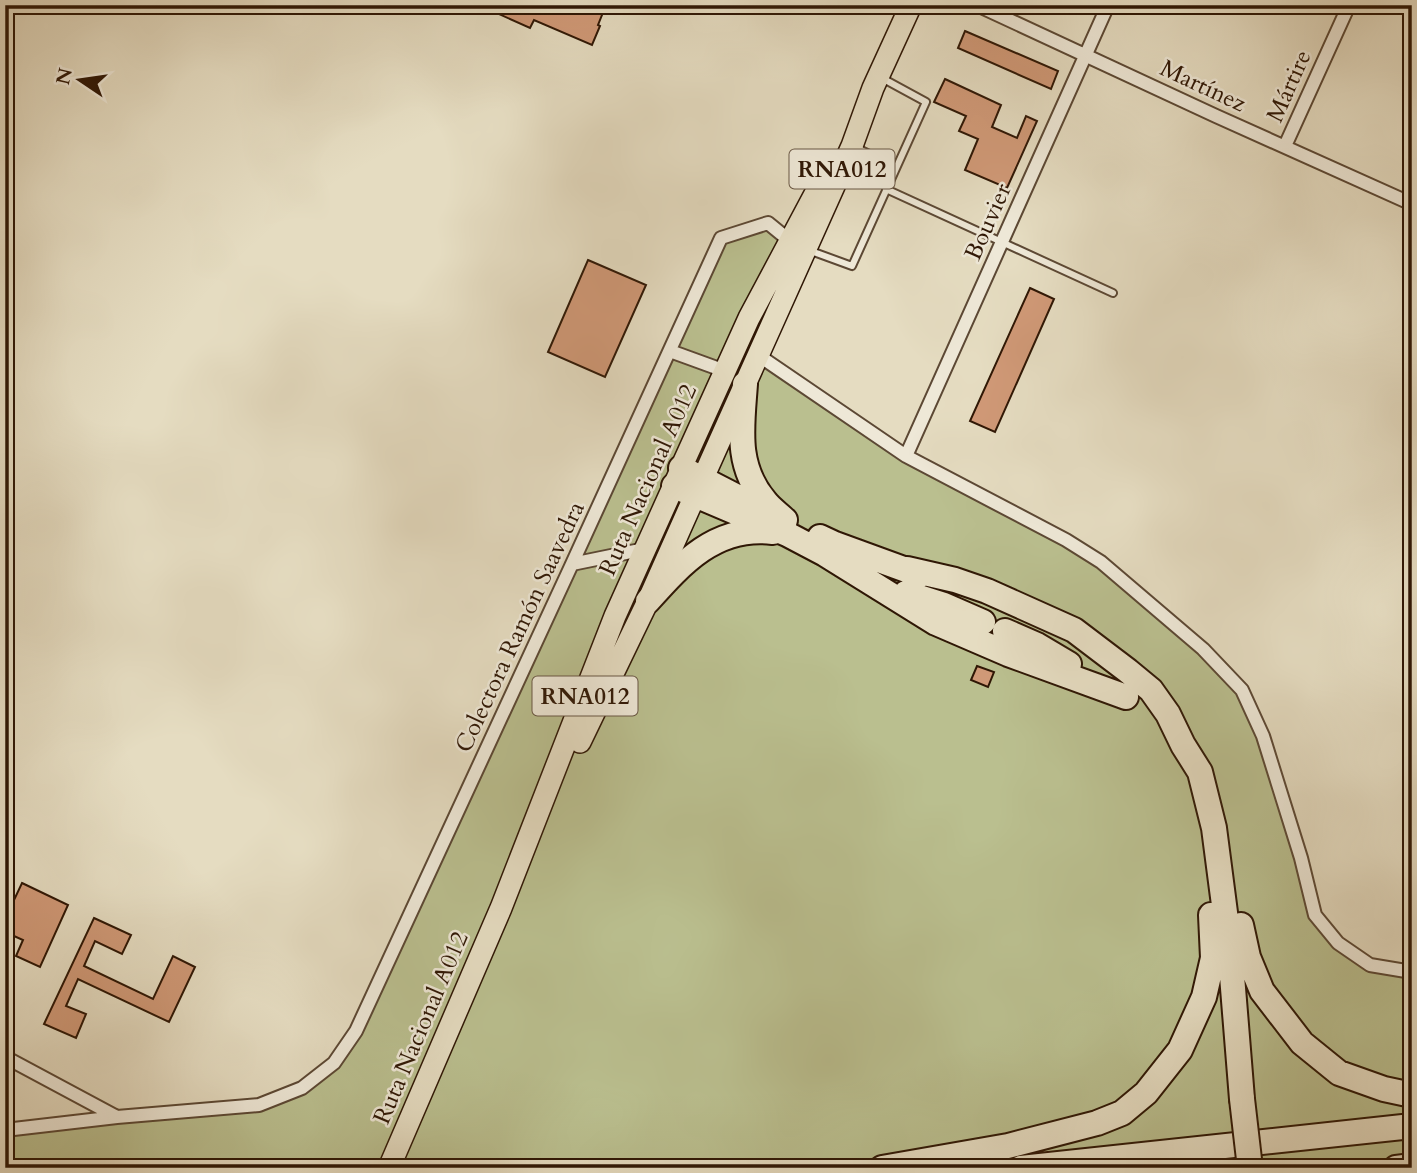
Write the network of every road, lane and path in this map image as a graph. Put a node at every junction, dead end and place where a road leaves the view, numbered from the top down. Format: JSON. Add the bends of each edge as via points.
{"nodes":[{"id":1,"x":911,"y":5,"type":"edge"},
{"id":2,"x":977,"y":5,"type":"edge"},
{"id":3,"x":1108,"y":5,"type":"edge"},
{"id":4,"x":1349,"y":5,"type":"edge"},
{"id":5,"x":1086,"y":55,"type":"junction"},
{"id":6,"x":876,"y":82,"type":"junction"},
{"id":7,"x":847,"y":144,"type":"junction"},
{"id":8,"x":1285,"y":146,"type":"junction"},
{"id":9,"x":896,"y":167,"type":"junction"},
{"id":10,"x":886,"y":189,"type":"junction"},
{"id":11,"x":1412,"y":204,"type":"edge"},
{"id":12,"x":1002,"y":242,"type":"junction"},
{"id":13,"x":798,"y":245,"type":"junction"},
{"id":14,"x":1113,"y":293,"type":"dead end"},
{"id":15,"x":670,"y":351,"type":"junction"},
{"id":16,"x":758,"y":355,"type":"junction"},
{"id":17,"x":735,"y":377,"type":"junction"},
{"id":18,"x":906,"y":456,"type":"junction"},
{"id":19,"x":688,"y":482,"type":"junction"},
{"id":20,"x":786,"y":527,"type":"junction"},
{"id":21,"x":645,"y":549,"type":"junction"},
{"id":22,"x":572,"y":564,"type":"junction"},
{"id":23,"x":907,"y":569,"type":"junction"},
{"id":24,"x":872,"y":582,"type":"junction"},
{"id":25,"x":648,"y":601,"type":"junction"},
{"id":26,"x":994,"y":626,"type":"junction"},
{"id":27,"x":1107,"y":656,"type":"junction"},
{"id":28,"x":1126,"y":697,"type":"junction"},
{"id":29,"x":1183,"y":745,"type":"junction"},
{"id":30,"x":1214,"y":828,"type":"junction"},
{"id":31,"x":501,"y":908,"type":"junction"},
{"id":32,"x":1412,"y":972,"type":"edge"},
{"id":33,"x":5,"y":1057,"type":"edge"},
{"id":34,"x":1412,"y":1095,"type":"edge"},
{"id":35,"x":117,"y":1117,"type":"junction"},
{"id":36,"x":1412,"y":1126,"type":"edge"},
{"id":37,"x":5,"y":1130,"type":"edge"},
{"id":38,"x":1412,"y":1166,"type":"edge"},
{"id":39,"x":389,"y":1168,"type":"edge"},
{"id":40,"x":882,"y":1168,"type":"edge"},
{"id":41,"x":1021,"y":1168,"type":"edge"},
{"id":42,"x":1250,"y":1168,"type":"edge"},
{"id":43,"x":1396,"y":1168,"type":"edge"}],
"edges":[{"from":1,"to":6,"type":"main road","name":"Ruta Nacional A012","number":"RNA012"},
{"from":2,"to":5,"type":"street","name":"Martínez"},
{"from":3,"to":5,"type":"street","name":"Bouvier"},
{"from":4,"to":8,"type":"street","name":"Mártire"},
{"from":5,"to":8,"type":"street","name":"Martínez"},
{"from":5,"to":12,"type":"street","name":"Bouvier"},
{"from":6,"to":7,"type":"main road","name":"Ruta Nacional A012","number":"RNA012"},
{"from":6,"to":9,"type":"lane","via":[[926,102]]},
{"from":7,"to":9,"type":"lane"},
{"from":7,"to":13,"type":"main road","name":"Ruta Nacional A012","number":"RNA012"},
{"from":8,"to":11,"type":"street","name":"Martínez"},
{"from":9,"to":10,"type":"lane"},
{"from":10,"to":12,"type":"lane"},
{"from":10,"to":13,"type":"lane","via":[[852,266]]},
{"from":12,"to":14,"type":"lane"},
{"from":12,"to":18,"type":"street","name":"Bouvier"},
{"from":13,"to":15,"type":"street","name":"Colectora Ramón Saavedra","via":[[768,223],[721,238]]},
{"from":13,"to":16,"type":"main road","name":"Ruta Nacional A012","number":"RNA012"},
{"from":13,"to":17,"type":"main road","name":"Ruta Nacional A012","number":"RNA012","via":[[749,318]]},
{"from":15,"to":17,"type":"street"},
{"from":15,"to":22,"type":"street","name":"Colectora Ramón Saavedra"},
{"from":16,"to":17,"type":"main road","name":"Ruta Nacional A012","number":"RNA012"},
{"from":16,"to":18,"type":"street"},
{"from":17,"to":19,"type":"main road","name":"Ruta Nacional A012","number":"RNA012"},
{"from":17,"to":20,"type":"highway","via":[[744,461],[765,502]]},
{"from":18,"to":32,"type":"street","via":[[1101,562],[1203,649],[1242,690],[1263,736],[1315,915],[1338,943],[1370,965]]},
{"from":19,"to":20,"type":"highway"},
{"from":19,"to":21,"type":"main road","name":"Ruta Nacional A012","number":"RNA012"},
{"from":19,"to":25,"type":"main road","name":"Ruta Nacional A012","number":"RNA012"},
{"from":20,"to":23,"type":"highway"},
{"from":20,"to":24,"type":"highway"},
{"from":20,"to":25,"type":"highway","number":"RNA012","via":[[731,534],[704,547],[677,568]]},
{"from":21,"to":22,"type":"street"},
{"from":21,"to":31,"type":"main road","name":"Ruta Nacional A012","number":"RNA012"},
{"from":22,"to":35,"type":"street","name":"Colectora Ramón Saavedra","via":[[356,1031],[334,1063],[302,1088],[259,1105]]},
{"from":23,"to":26,"type":"highway"},
{"from":23,"to":27,"type":"highway"},
{"from":24,"to":26,"type":"highway"},
{"from":24,"to":28,"type":"highway","via":[[936,622]]},
{"from":25,"to":31,"type":"main road","name":"Ruta Nacional A012","number":"RNA012"},
{"from":26,"to":27,"type":"highway"},
{"from":26,"to":28,"type":"highway"},
{"from":27,"to":29,"type":"highway","via":[[1151,690]]},
{"from":28,"to":29,"type":"highway"},
{"from":29,"to":30,"type":"highway","via":[[1200,772]]},
{"from":30,"to":34,"type":"highway","via":[[1226,847],[1248,957],[1262,991],[1301,1043],[1339,1073]]},
{"from":30,"to":40,"type":"highway","via":[[1210,850],[1213,958],[1204,997],[1180,1050],[1146,1093],[1122,1113],[1097,1124],[1008,1146]]},
{"from":30,"to":42,"type":"highway","bridge":true},
{"from":31,"to":39,"type":"main road","name":"Ruta Nacional A012","number":"RNA012"},
{"from":33,"to":35,"type":"street"},
{"from":35,"to":37,"type":"street","name":"Colectora Ramón Saavedra"},
{"from":36,"to":41,"type":"highway"},
{"from":38,"to":43,"type":"highway"}]}
